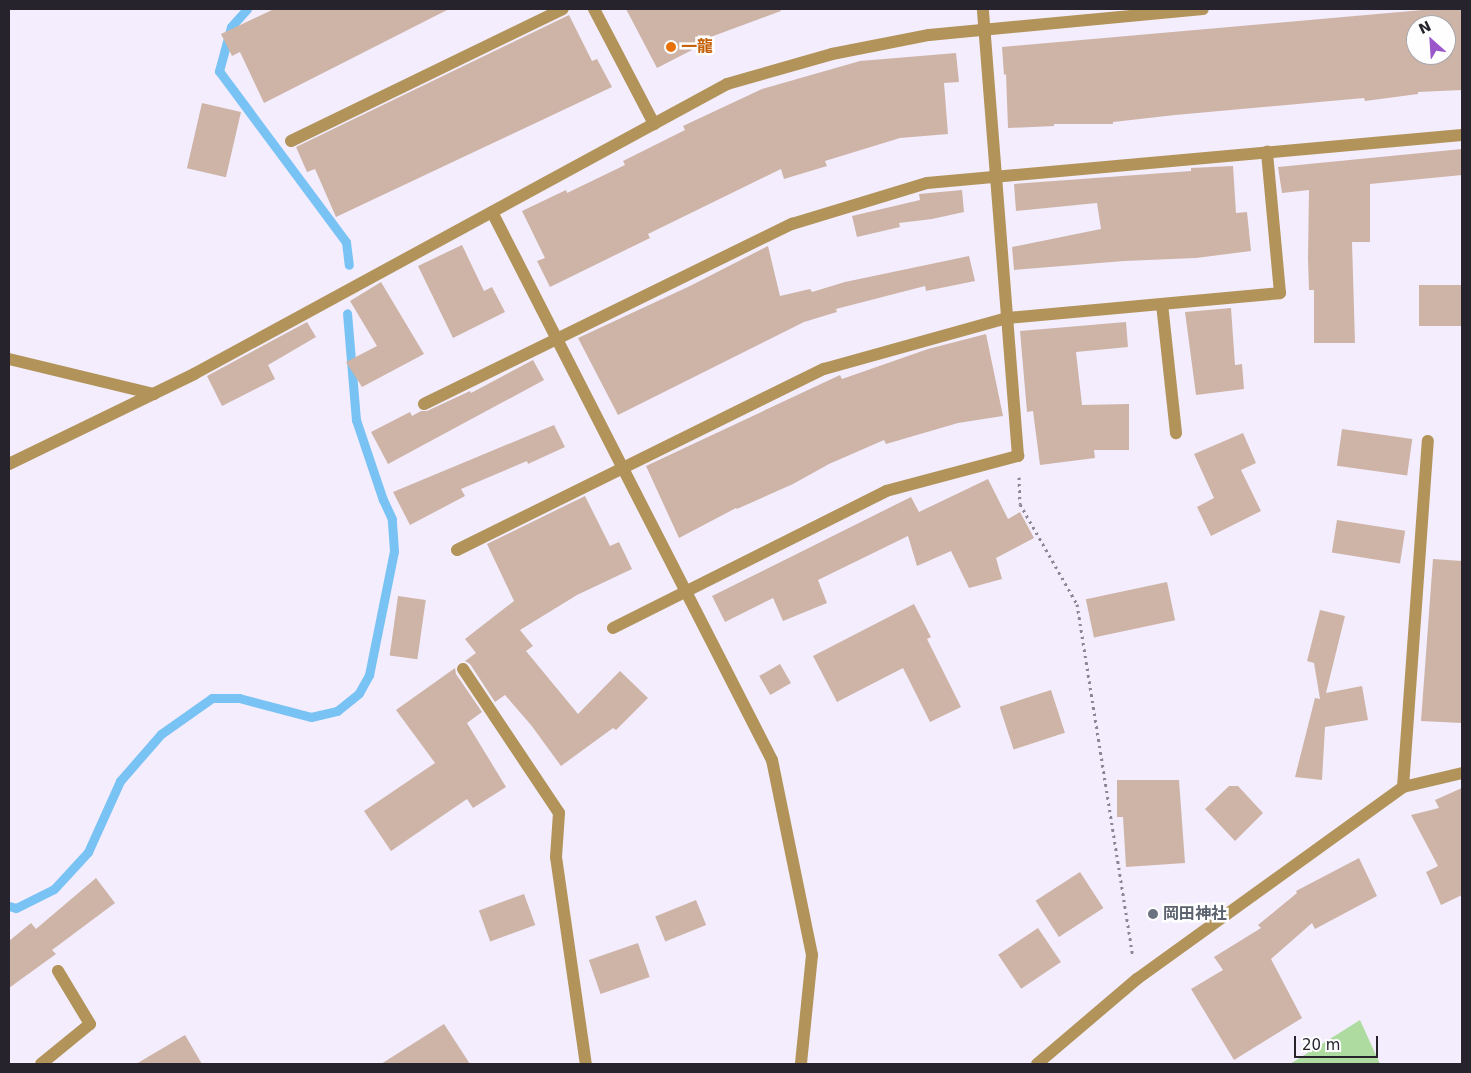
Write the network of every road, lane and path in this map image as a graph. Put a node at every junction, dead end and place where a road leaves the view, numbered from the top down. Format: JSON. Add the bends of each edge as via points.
{"nodes":[{"id":1,"x":563,"y":9,"type":"edge"},
{"id":2,"x":594,"y":9,"type":"edge"},
{"id":3,"x":983,"y":9,"type":"edge"},
{"id":4,"x":1204,"y":9,"type":"edge"},
{"id":5,"x":984,"y":29,"type":"junction"},
{"id":6,"x":654,"y":124,"type":"junction"},
{"id":7,"x":1462,"y":135,"type":"edge"},
{"id":8,"x":291,"y":141,"type":"dead end"},
{"id":9,"x":1267,"y":152,"type":"junction"},
{"id":10,"x":996,"y":177,"type":"junction"},
{"id":11,"x":492,"y":212,"type":"junction"},
{"id":12,"x":1162,"y":304,"type":"junction"},
{"id":13,"x":1007,"y":318,"type":"junction"},
{"id":14,"x":557,"y":339,"type":"junction"},
{"id":15,"x":9,"y":359,"type":"edge"},
{"id":16,"x":154,"y":394,"type":"junction"},
{"id":17,"x":424,"y":404,"type":"dead end"},
{"id":18,"x":1176,"y":433,"type":"dead end"},
{"id":19,"x":1428,"y":441,"type":"dead end"},
{"id":20,"x":1018,"y":456,"type":"junction"},
{"id":21,"x":9,"y":464,"type":"edge"},
{"id":22,"x":623,"y":468,"type":"junction"},
{"id":23,"x":457,"y":550,"type":"dead end"},
{"id":24,"x":685,"y":590,"type":"junction"},
{"id":25,"x":613,"y":628,"type":"dead end"},
{"id":26,"x":463,"y":669,"type":"dead end"},
{"id":27,"x":1462,"y":773,"type":"edge"},
{"id":28,"x":1402,"y":787,"type":"junction"},
{"id":29,"x":58,"y":971,"type":"dead end"},
{"id":30,"x":1137,"y":979,"type":"junction"},
{"id":31,"x":41,"y":1064,"type":"edge"},
{"id":32,"x":586,"y":1064,"type":"edge"},
{"id":33,"x":801,"y":1064,"type":"edge"},
{"id":34,"x":1037,"y":1064,"type":"edge"}],
"edges":[{"from":1,"to":8,"type":"street"},
{"from":2,"to":6,"type":"street"},
{"from":3,"to":5,"type":"street"},
{"from":4,"to":5,"type":"street"},
{"from":5,"to":6,"type":"street","via":[[919,37],[832,54],[775,70],[727,84]]},
{"from":5,"to":10,"type":"street"},
{"from":6,"to":11,"type":"street"},
{"from":7,"to":9,"type":"street"},
{"from":9,"to":10,"type":"street"},
{"from":9,"to":12,"type":"street","via":[[1280,293]]},
{"from":10,"to":13,"type":"street"},
{"from":10,"to":14,"type":"street","via":[[928,183],[792,224]]},
{"from":11,"to":14,"type":"street"},
{"from":11,"to":16,"type":"street"},
{"from":12,"to":13,"type":"street"},
{"from":12,"to":18,"type":"street"},
{"from":13,"to":20,"type":"street"},
{"from":13,"to":22,"type":"street","via":[[824,369]]},
{"from":14,"to":17,"type":"street"},
{"from":14,"to":22,"type":"street"},
{"from":15,"to":16,"type":"street"},
{"from":16,"to":21,"type":"street"},
{"from":19,"to":28,"type":"street"},
{"from":20,"to":24,"type":"street","via":[[886,491]]},
{"from":20,"to":30,"type":"path","via":[[1020,504],[1076,604]]},
{"from":22,"to":23,"type":"street"},
{"from":22,"to":24,"type":"street"},
{"from":24,"to":25,"type":"street"},
{"from":24,"to":33,"type":"street","via":[[772,760],[812,955]]},
{"from":26,"to":32,"type":"street","via":[[559,813],[556,857]]},
{"from":27,"to":28,"type":"street"},
{"from":28,"to":30,"type":"street"},
{"from":29,"to":31,"type":"street","via":[[90,1024]]},
{"from":30,"to":34,"type":"street"}]}
